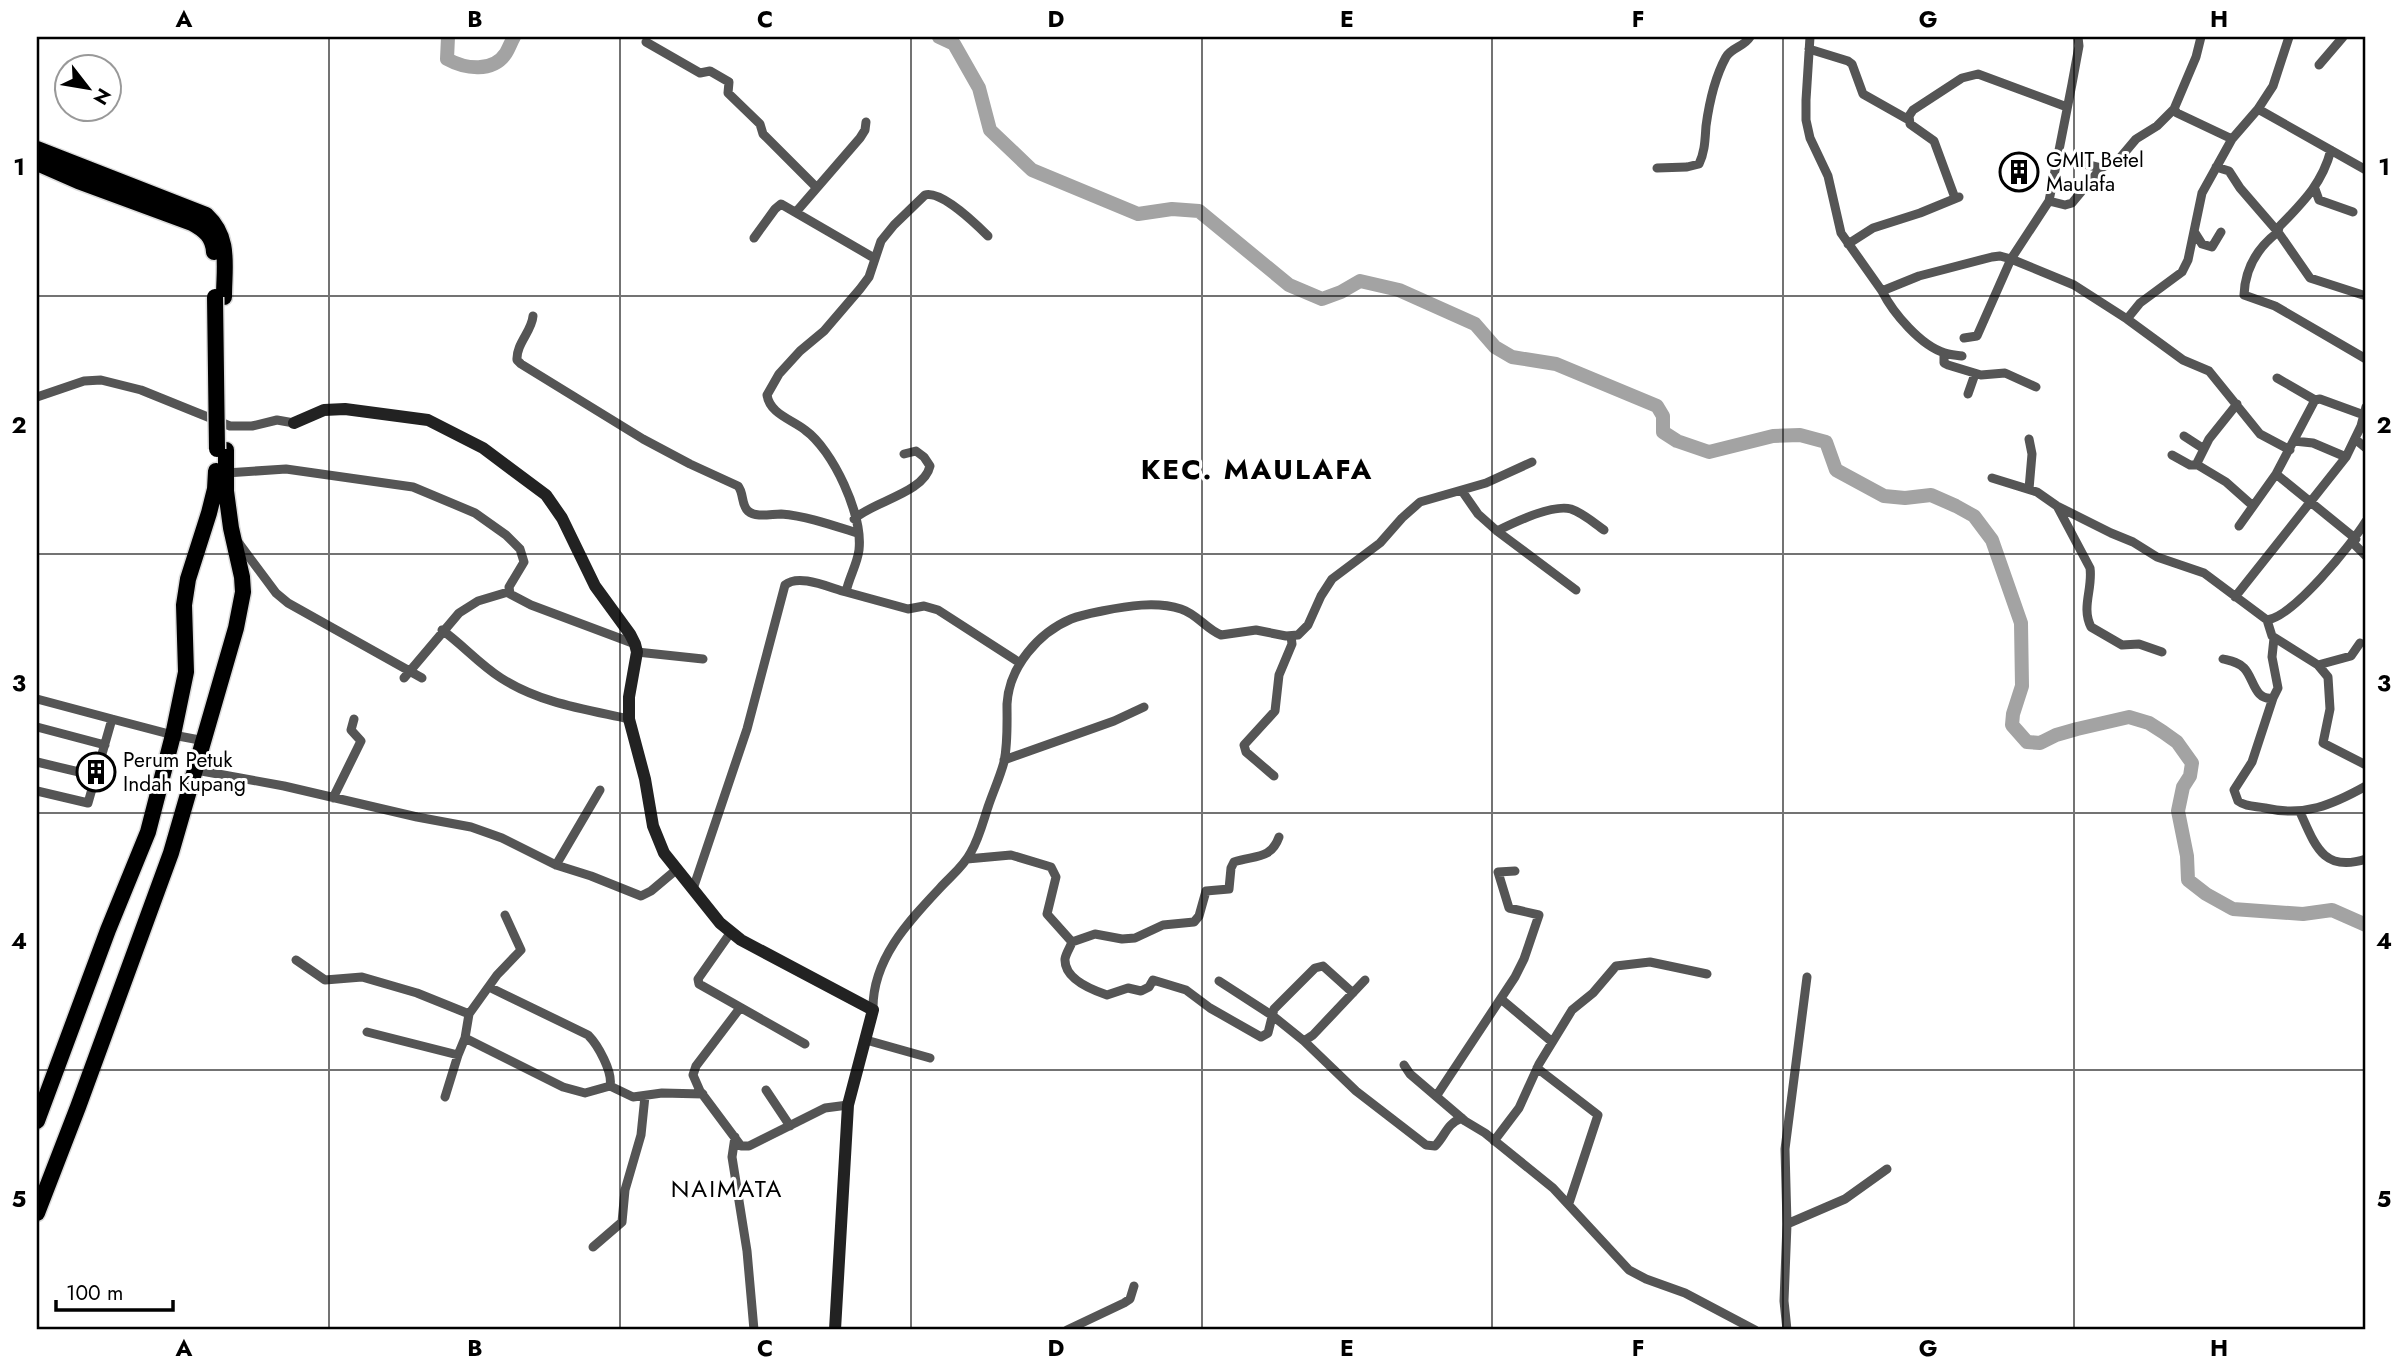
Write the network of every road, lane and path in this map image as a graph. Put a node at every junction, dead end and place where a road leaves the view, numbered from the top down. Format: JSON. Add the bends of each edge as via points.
{"nodes":[{"id":1,"x":1750,"y":37,"type":"edge"},
{"id":2,"x":1810,"y":37,"type":"edge"},
{"id":3,"x":2078,"y":37,"type":"edge"},
{"id":4,"x":2201,"y":37,"type":"edge"},
{"id":5,"x":2289,"y":37,"type":"edge"},
{"id":6,"x":2343,"y":37,"type":"edge"},
{"id":7,"x":646,"y":42,"type":"dead end"},
{"id":8,"x":1809,"y":50,"type":"junction"},
{"id":9,"x":2319,"y":65,"type":"dead end"},
{"id":10,"x":2067,"y":107,"type":"junction"},
{"id":11,"x":2174,"y":109,"type":"junction"},
{"id":12,"x":2258,"y":109,"type":"junction"},
{"id":13,"x":1909,"y":120,"type":"junction"},
{"id":14,"x":866,"y":122,"type":"dead end"},
{"id":15,"x":2232,"y":139,"type":"junction"},
{"id":16,"x":37,"y":149,"type":"edge"},
{"id":17,"x":2331,"y":150,"type":"junction"},
{"id":18,"x":2059,"y":158,"type":"junction"},
{"id":19,"x":37,"y":163,"type":"edge"},
{"id":20,"x":2216,"y":167,"type":"junction"},
{"id":21,"x":1657,"y":168,"type":"dead end"},
{"id":22,"x":2101,"y":168,"type":"junction"},
{"id":23,"x":2366,"y":170,"type":"edge"},
{"id":24,"x":816,"y":187,"type":"junction"},
{"id":25,"x":2315,"y":189,"type":"junction"},
{"id":26,"x":2049,"y":201,"type":"junction"},
{"id":27,"x":796,"y":212,"type":"junction"},
{"id":28,"x":2353,"y":212,"type":"dead end"},
{"id":29,"x":2195,"y":231,"type":"junction"},
{"id":30,"x":2221,"y":232,"type":"dead end"},
{"id":31,"x":2278,"y":232,"type":"junction"},
{"id":32,"x":988,"y":236,"type":"dead end"},
{"id":33,"x":754,"y":238,"type":"dead end"},
{"id":34,"x":1848,"y":244,"type":"junction"},
{"id":35,"x":874,"y":258,"type":"junction"},
{"id":36,"x":2011,"y":259,"type":"junction"},
{"id":37,"x":1882,"y":291,"type":"junction"},
{"id":38,"x":2366,"y":296,"type":"edge"},
{"id":39,"x":219,"y":297,"type":"junction"},
{"id":40,"x":533,"y":316,"type":"dead end"},
{"id":41,"x":2127,"y":319,"type":"junction"},
{"id":42,"x":1964,"y":338,"type":"dead end"},
{"id":43,"x":1944,"y":353,"type":"junction"},
{"id":44,"x":1962,"y":356,"type":"dead end"},
{"id":45,"x":2366,"y":359,"type":"edge"},
{"id":46,"x":1975,"y":374,"type":"junction"},
{"id":47,"x":2277,"y":377,"type":"dead end"},
{"id":48,"x":2036,"y":387,"type":"dead end"},
{"id":49,"x":1968,"y":394,"type":"dead end"},
{"id":50,"x":37,"y":397,"type":"edge"},
{"id":51,"x":2315,"y":400,"type":"junction"},
{"id":52,"x":2237,"y":404,"type":"junction"},
{"id":53,"x":2365,"y":411,"type":"edge"},
{"id":54,"x":294,"y":423,"type":"joint"},
{"id":55,"x":2184,"y":436,"type":"dead end"},
{"id":56,"x":2029,"y":439,"type":"dead end"},
{"id":57,"x":2355,"y":439,"type":"junction"},
{"id":58,"x":2292,"y":446,"type":"junction"},
{"id":59,"x":2366,"y":448,"type":"edge"},
{"id":60,"x":2204,"y":449,"type":"junction"},
{"id":61,"x":221,"y":450,"type":"junction"},
{"id":62,"x":904,"y":453,"type":"dead end"},
{"id":63,"x":2172,"y":455,"type":"dead end"},
{"id":64,"x":2346,"y":457,"type":"junction"},
{"id":65,"x":1532,"y":463,"type":"dead end"},
{"id":66,"x":2196,"y":464,"type":"junction"},
{"id":67,"x":226,"y":473,"type":"junction"},
{"id":68,"x":2276,"y":474,"type":"junction"},
{"id":69,"x":1992,"y":478,"type":"dead end"},
{"id":70,"x":2029,"y":489,"type":"junction"},
{"id":71,"x":1462,"y":491,"type":"junction"},
{"id":72,"x":2312,"y":501,"type":"junction"},
{"id":73,"x":2057,"y":506,"type":"junction"},
{"id":74,"x":2253,"y":506,"type":"junction"},
{"id":75,"x":854,"y":519,"type":"junction"},
{"id":76,"x":2366,"y":521,"type":"edge"},
{"id":77,"x":2239,"y":526,"type":"dead end"},
{"id":78,"x":1604,"y":530,"type":"dead end"},
{"id":79,"x":1497,"y":531,"type":"junction"},
{"id":80,"x":857,"y":533,"type":"junction"},
{"id":81,"x":232,"y":535,"type":"junction"},
{"id":82,"x":2354,"y":541,"type":"junction"},
{"id":83,"x":2366,"y":556,"type":"edge"},
{"id":84,"x":1576,"y":590,"type":"dead end"},
{"id":85,"x":508,"y":592,"type":"junction"},
{"id":86,"x":846,"y":592,"type":"junction"},
{"id":87,"x":2235,"y":597,"type":"junction"},
{"id":88,"x":2267,"y":620,"type":"junction"},
{"id":89,"x":442,"y":630,"type":"junction"},
{"id":90,"x":1291,"y":636,"type":"junction"},
{"id":91,"x":2274,"y":638,"type":"junction"},
{"id":92,"x":2360,"y":643,"type":"dead end"},
{"id":93,"x":636,"y":648,"type":"junction"},
{"id":94,"x":2162,"y":652,"type":"dead end"},
{"id":95,"x":703,"y":659,"type":"dead end"},
{"id":96,"x":2223,"y":659,"type":"dead end"},
{"id":97,"x":1020,"y":663,"type":"junction"},
{"id":98,"x":2318,"y":665,"type":"junction"},
{"id":99,"x":407,"y":674,"type":"junction"},
{"id":100,"x":422,"y":678,"type":"dead end"},
{"id":101,"x":2273,"y":698,"type":"junction"},
{"id":102,"x":37,"y":699,"type":"edge"},
{"id":103,"x":1144,"y":706,"type":"dead end"},
{"id":104,"x":112,"y":719,"type":"junction"},
{"id":105,"x":354,"y":719,"type":"dead end"},
{"id":106,"x":629,"y":719,"type":"junction"},
{"id":107,"x":37,"y":727,"type":"edge"},
{"id":108,"x":173,"y":736,"type":"junction"},
{"id":109,"x":205,"y":741,"type":"junction"},
{"id":110,"x":105,"y":744,"type":"junction"},
{"id":111,"x":1004,"y":760,"type":"junction"},
{"id":112,"x":37,"y":762,"type":"edge"},
{"id":113,"x":2366,"y":765,"type":"edge"},
{"id":114,"x":196,"y":770,"type":"junction"},
{"id":115,"x":96,"y":776,"type":"junction"},
{"id":116,"x":1274,"y":776,"type":"dead end"},
{"id":117,"x":2366,"y":786,"type":"edge"},
{"id":118,"x":600,"y":790,"type":"dead end"},
{"id":119,"x":37,"y":791,"type":"edge"},
{"id":120,"x":333,"y":798,"type":"junction"},
{"id":121,"x":2300,"y":812,"type":"junction"},
{"id":122,"x":1279,"y":837,"type":"dead end"},
{"id":123,"x":967,"y":859,"type":"junction"},
{"id":124,"x":2366,"y":859,"type":"edge"},
{"id":125,"x":556,"y":865,"type":"junction"},
{"id":126,"x":676,"y":870,"type":"junction"},
{"id":127,"x":1515,"y":871,"type":"dead end"},
{"id":128,"x":692,"y":889,"type":"junction"},
{"id":129,"x":505,"y":915,"type":"dead end"},
{"id":130,"x":732,"y":932,"type":"junction"},
{"id":131,"x":1072,"y":943,"type":"junction"},
{"id":132,"x":296,"y":960,"type":"dead end"},
{"id":133,"x":1707,"y":974,"type":"dead end"},
{"id":134,"x":1807,"y":977,"type":"dead end"},
{"id":135,"x":1219,"y":981,"type":"dead end"},
{"id":136,"x":1365,"y":981,"type":"dead end"},
{"id":137,"x":489,"y":987,"type":"junction"},
{"id":138,"x":1353,"y":993,"type":"junction"},
{"id":139,"x":1501,"y":999,"type":"junction"},
{"id":140,"x":740,"y":1008,"type":"junction"},
{"id":141,"x":873,"y":1010,"type":"junction"},
{"id":142,"x":469,"y":1014,"type":"junction"},
{"id":143,"x":1273,"y":1016,"type":"junction"},
{"id":144,"x":367,"y":1032,"type":"dead end"},
{"id":145,"x":465,"y":1038,"type":"junction"},
{"id":146,"x":866,"y":1040,"type":"junction"},
{"id":147,"x":1304,"y":1041,"type":"junction"},
{"id":148,"x":1551,"y":1041,"type":"junction"},
{"id":149,"x":805,"y":1044,"type":"dead end"},
{"id":150,"x":458,"y":1055,"type":"junction"},
{"id":151,"x":930,"y":1058,"type":"dead end"},
{"id":152,"x":1404,"y":1065,"type":"dead end"},
{"id":153,"x":1537,"y":1068,"type":"junction"},
{"id":154,"x":610,"y":1086,"type":"junction"},
{"id":155,"x":766,"y":1090,"type":"dead end"},
{"id":156,"x":703,"y":1094,"type":"junction"},
{"id":157,"x":1437,"y":1095,"type":"junction"},
{"id":158,"x":645,"y":1096,"type":"junction"},
{"id":159,"x":445,"y":1097,"type":"dead end"},
{"id":160,"x":848,"y":1105,"type":"junction"},
{"id":161,"x":1462,"y":1118,"type":"junction"},
{"id":162,"x":37,"y":1121,"type":"edge"},
{"id":163,"x":790,"y":1126,"type":"junction"},
{"id":164,"x":735,"y":1138,"type":"junction"},
{"id":165,"x":1494,"y":1141,"type":"junction"},
{"id":166,"x":1887,"y":1169,"type":"dead end"},
{"id":167,"x":1569,"y":1203,"type":"junction"},
{"id":168,"x":37,"y":1213,"type":"edge"},
{"id":169,"x":1787,"y":1224,"type":"junction"},
{"id":170,"x":593,"y":1247,"type":"dead end"},
{"id":171,"x":1134,"y":1286,"type":"dead end"},
{"id":172,"x":754,"y":1330,"type":"edge"},
{"id":173,"x":835,"y":1330,"type":"edge"},
{"id":174,"x":1068,"y":1330,"type":"edge"},
{"id":175,"x":1755,"y":1330,"type":"edge"},
{"id":176,"x":1787,"y":1330,"type":"edge"}],
"edges":[{"from":1,"to":21,"type":"street","via":[[1726,58],[1710,104],[1699,164]]},
{"from":2,"to":8,"type":"street"},
{"from":3,"to":10,"type":"street"},
{"from":4,"to":11,"type":"street"},
{"from":5,"to":12,"type":"street","via":[[2273,86]]},
{"from":6,"to":9,"type":"street"},
{"from":7,"to":24,"type":"street","via":[[700,73],[710,71],[729,82],[728,93]]},
{"from":8,"to":13,"type":"street","via":[[1848,61],[1863,94]]},
{"from":8,"to":34,"type":"street","via":[[1808,129],[1828,176],[1836,221]]},
{"from":10,"to":13,"type":"street","via":[[1973,74],[1938,92],[1913,110]]},
{"from":10,"to":18,"type":"street"},
{"from":11,"to":15,"type":"street"},
{"from":11,"to":22,"type":"street","via":[[2120,158]]},
{"from":12,"to":15,"type":"street"},
{"from":12,"to":17,"type":"street"},
{"from":13,"to":34,"type":"street","via":[[1934,141],[1958,197],[1872,228]]},
{"from":14,"to":24,"type":"street","via":[[860,138]]},
{"from":15,"to":20,"type":"street"},
{"from":16,"to":39,"type":"highway","via":[[206,215],[223,239]]},
{"from":17,"to":23,"type":"street"},
{"from":17,"to":25,"type":"street"},
{"from":18,"to":22,"type":"street"},
{"from":18,"to":26,"type":"street"},
{"from":19,"to":39,"type":"highway","via":[[204,229],[214,246]]},
{"from":20,"to":29,"type":"street","via":[[2202,193]]},
{"from":20,"to":31,"type":"street","via":[[2229,171]]},
{"from":22,"to":26,"type":"street","via":[[2072,203]]},
{"from":24,"to":27,"type":"street"},
{"from":25,"to":28,"type":"street","via":[[2319,200]]},
{"from":25,"to":31,"type":"street"},
{"from":26,"to":36,"type":"street"},
{"from":27,"to":33,"type":"street","via":[[778,206]]},
{"from":27,"to":35,"type":"street"},
{"from":29,"to":30,"type":"street","via":[[2198,240],[2212,247]]},
{"from":29,"to":41,"type":"street","via":[[2182,272],[2140,303]]},
{"from":31,"to":38,"type":"street","via":[[2310,278]]},
{"from":31,"to":45,"type":"street","via":[[2254,257],[2244,295],[2275,306]]},
{"from":32,"to":35,"type":"street","via":[[950,204],[928,193],[894,225]]},
{"from":34,"to":37,"type":"street"},
{"from":35,"to":75,"type":"street","via":[[860,289],[779,374],[767,395],[776,412],[810,434],[830,457],[847,491]]},
{"from":36,"to":37,"type":"street","via":[[1992,257]]},
{"from":36,"to":41,"type":"street","via":[[2074,285]]},
{"from":36,"to":42,"type":"street","via":[[1977,336]]},
{"from":37,"to":43,"type":"street","via":[[1895,313]]},
{"from":39,"to":61,"type":"highway","bridge":true},
{"from":40,"to":80,"type":"street","via":[[517,353],[521,363],[652,444],[738,486],[749,512],[794,515]]},
{"from":41,"to":52,"type":"street","via":[[2183,360],[2214,375]]},
{"from":43,"to":44,"type":"street"},
{"from":43,"to":46,"type":"street","via":[[1945,364]]},
{"from":46,"to":48,"type":"street","via":[[2005,373]]},
{"from":46,"to":49,"type":"street"},
{"from":47,"to":51,"type":"street"},
{"from":50,"to":54,"type":"street","via":[[100,380],[141,390],[230,426],[276,420]]},
{"from":51,"to":53,"type":"street"},
{"from":51,"to":58,"type":"street"},
{"from":52,"to":58,"type":"street","via":[[2260,434]]},
{"from":52,"to":60,"type":"street"},
{"from":53,"to":57,"type":"street"},
{"from":54,"to":93,"type":"street","via":[[324,410],[368,411],[428,420],[483,448],[546,495],[595,586]]},
{"from":55,"to":60,"type":"street"},
{"from":56,"to":70,"type":"street"},
{"from":57,"to":59,"type":"street"},
{"from":57,"to":64,"type":"street"},
{"from":58,"to":64,"type":"street","via":[[2313,443]]},
{"from":58,"to":68,"type":"street"},
{"from":60,"to":66,"type":"street"},
{"from":61,"to":67,"type":"highway"},
{"from":61,"to":108,"type":"highway","via":[[215,489],[188,579],[186,672]]},
{"from":62,"to":75,"type":"street","via":[[916,451],[924,457],[929,466],[926,476],[912,489],[867,508]]},
{"from":63,"to":66,"type":"street"},
{"from":64,"to":72,"type":"street"},
{"from":65,"to":71,"type":"street"},
{"from":66,"to":74,"type":"street"},
{"from":67,"to":81,"type":"highway"},
{"from":67,"to":85,"type":"street","via":[[286,469],[413,487],[446,500],[475,513],[520,549],[524,562]]},
{"from":68,"to":72,"type":"street"},
{"from":68,"to":74,"type":"street"},
{"from":69,"to":70,"type":"street"},
{"from":70,"to":73,"type":"street"},
{"from":71,"to":79,"type":"street"},
{"from":71,"to":90,"type":"street","via":[[1413,508],[1380,543],[1332,579],[1308,625]]},
{"from":72,"to":82,"type":"street"},
{"from":72,"to":87,"type":"street"},
{"from":73,"to":87,"type":"street","via":[[2157,557],[2204,573]]},
{"from":73,"to":94,"type":"street","via":[[2090,568],[2085,609],[2091,627],[2122,645],[2139,643]]},
{"from":74,"to":77,"type":"street"},
{"from":75,"to":80,"type":"street"},
{"from":76,"to":82,"type":"street"},
{"from":78,"to":79,"type":"street","via":[[1564,508],[1547,510]]},
{"from":79,"to":84,"type":"street"},
{"from":80,"to":86,"type":"street","via":[[858,553]]},
{"from":81,"to":99,"type":"street","via":[[288,603]]},
{"from":81,"to":109,"type":"highway","via":[[243,592]]},
{"from":82,"to":83,"type":"street"},
{"from":82,"to":88,"type":"street","via":[[2300,600]]},
{"from":85,"to":89,"type":"street","via":[[478,601]]},
{"from":85,"to":93,"type":"street"},
{"from":86,"to":97,"type":"street","via":[[908,609],[924,606],[938,610]]},
{"from":86,"to":128,"type":"street","via":[[799,580],[785,585],[747,729]]},
{"from":87,"to":88,"type":"street"},
{"from":88,"to":91,"type":"street"},
{"from":89,"to":99,"type":"street"},
{"from":89,"to":106,"type":"street","via":[[522,691],[553,703]]},
{"from":90,"to":97,"type":"street","via":[[1256,630],[1221,635],[1181,609],[1132,606],[1068,620],[1036,643]]},
{"from":90,"to":116,"type":"street","via":[[1292,645],[1279,675],[1275,711],[1244,745]]},
{"from":91,"to":98,"type":"street"},
{"from":91,"to":101,"type":"street","via":[[2272,657],[2278,688]]},
{"from":92,"to":98,"type":"street","via":[[2351,656]]},
{"from":93,"to":95,"type":"street"},
{"from":93,"to":106,"type":"street"},
{"from":96,"to":101,"type":"street","via":[[2247,671],[2259,695]]},
{"from":97,"to":111,"type":"street","via":[[1009,694]]},
{"from":98,"to":113,"type":"street","via":[[2328,677],[2330,692],[2323,743]]},
{"from":99,"to":100,"type":"street"},
{"from":101,"to":121,"type":"street","via":[[2252,762],[2234,790],[2244,805]]},
{"from":102,"to":104,"type":"street"},
{"from":103,"to":111,"type":"street"},
{"from":104,"to":108,"type":"street"},
{"from":104,"to":110,"type":"street"},
{"from":105,"to":120,"type":"street","via":[[351,730],[361,741]]},
{"from":106,"to":126,"type":"street","via":[[653,826]]},
{"from":107,"to":110,"type":"street"},
{"from":108,"to":109,"type":"street"},
{"from":108,"to":162,"type":"highway","via":[[148,832]]},
{"from":109,"to":114,"type":"highway"},
{"from":110,"to":115,"type":"street"},
{"from":111,"to":123,"type":"street"},
{"from":112,"to":115,"type":"street"},
{"from":114,"to":120,"type":"street"},
{"from":114,"to":168,"type":"highway","via":[[171,853]]},
{"from":115,"to":119,"type":"street","via":[[88,803]]},
{"from":117,"to":121,"type":"street"},
{"from":118,"to":125,"type":"street"},
{"from":120,"to":125,"type":"street","via":[[471,827]]},
{"from":121,"to":124,"type":"street","via":[[2323,856],[2350,863]]},
{"from":122,"to":131,"type":"street","via":[[1269,853],[1234,862],[1229,889],[1206,891],[1194,922],[1163,925],[1135,938],[1095,934]]},
{"from":123,"to":131,"type":"street","via":[[1011,855],[1051,867],[1056,877],[1047,914]]},
{"from":123,"to":141,"type":"street","via":[[889,949],[873,996]]},
{"from":125,"to":126,"type":"street","via":[[641,896]]},
{"from":126,"to":128,"type":"street"},
{"from":127,"to":139,"type":"street","via":[[1498,872],[1509,908],[1539,915],[1524,959]]},
{"from":128,"to":130,"type":"street"},
{"from":129,"to":137,"type":"street","via":[[521,950]]},
{"from":130,"to":140,"type":"street","via":[[698,982]]},
{"from":130,"to":141,"type":"street","via":[[757,950]]},
{"from":131,"to":143,"type":"street","via":[[1065,957],[1071,974],[1104,994],[1128,988],[1141,991],[1153,980],[1172,984],[1261,1037],[1268,1033]]},
{"from":132,"to":142,"type":"street","via":[[325,980],[362,977]]},
{"from":133,"to":148,"type":"street","via":[[1650,962],[1616,966],[1572,1010]]},
{"from":134,"to":169,"type":"street","via":[[1786,1131]]},
{"from":135,"to":143,"type":"street"},
{"from":136,"to":138,"type":"street"},
{"from":137,"to":142,"type":"street"},
{"from":137,"to":154,"type":"street","via":[[588,1035],[609,1070]]},
{"from":138,"to":143,"type":"street","via":[[1319,966],[1279,1003]]},
{"from":138,"to":147,"type":"street"},
{"from":139,"to":148,"type":"street"},
{"from":139,"to":157,"type":"street"},
{"from":140,"to":149,"type":"street"},
{"from":140,"to":156,"type":"street","via":[[693,1070]]},
{"from":141,"to":146,"type":"street"},
{"from":142,"to":145,"type":"street"},
{"from":143,"to":147,"type":"street"},
{"from":144,"to":150,"type":"street"},
{"from":145,"to":150,"type":"street"},
{"from":145,"to":154,"type":"street","via":[[572,1091],[585,1093]]},
{"from":146,"to":151,"type":"street"},
{"from":146,"to":160,"type":"street"},
{"from":147,"to":161,"type":"street","via":[[1356,1091],[1426,1145],[1436,1146],[1446,1128]]},
{"from":148,"to":153,"type":"street"},
{"from":150,"to":159,"type":"street"},
{"from":152,"to":157,"type":"street"},
{"from":153,"to":165,"type":"street","via":[[1519,1108]]},
{"from":153,"to":167,"type":"street","via":[[1598,1115]]},
{"from":154,"to":158,"type":"street","via":[[626,1096]]},
{"from":155,"to":163,"type":"street"},
{"from":156,"to":158,"type":"street"},
{"from":156,"to":164,"type":"street"},
{"from":157,"to":161,"type":"street"},
{"from":158,"to":170,"type":"street","via":[[622,1222]]},
{"from":160,"to":163,"type":"street","via":[[825,1108]]},
{"from":160,"to":173,"type":"street"},
{"from":161,"to":165,"type":"street"},
{"from":163,"to":164,"type":"street","via":[[749,1146],[741,1146]]},
{"from":164,"to":172,"type":"street","via":[[732,1157],[750,1270]]},
{"from":165,"to":167,"type":"street"},
{"from":166,"to":169,"type":"street","via":[[1845,1199]]},
{"from":167,"to":175,"type":"street","via":[[1629,1270]]},
{"from":169,"to":176,"type":"street"},
{"from":171,"to":174,"type":"street","via":[[1124,1303]]}]}
